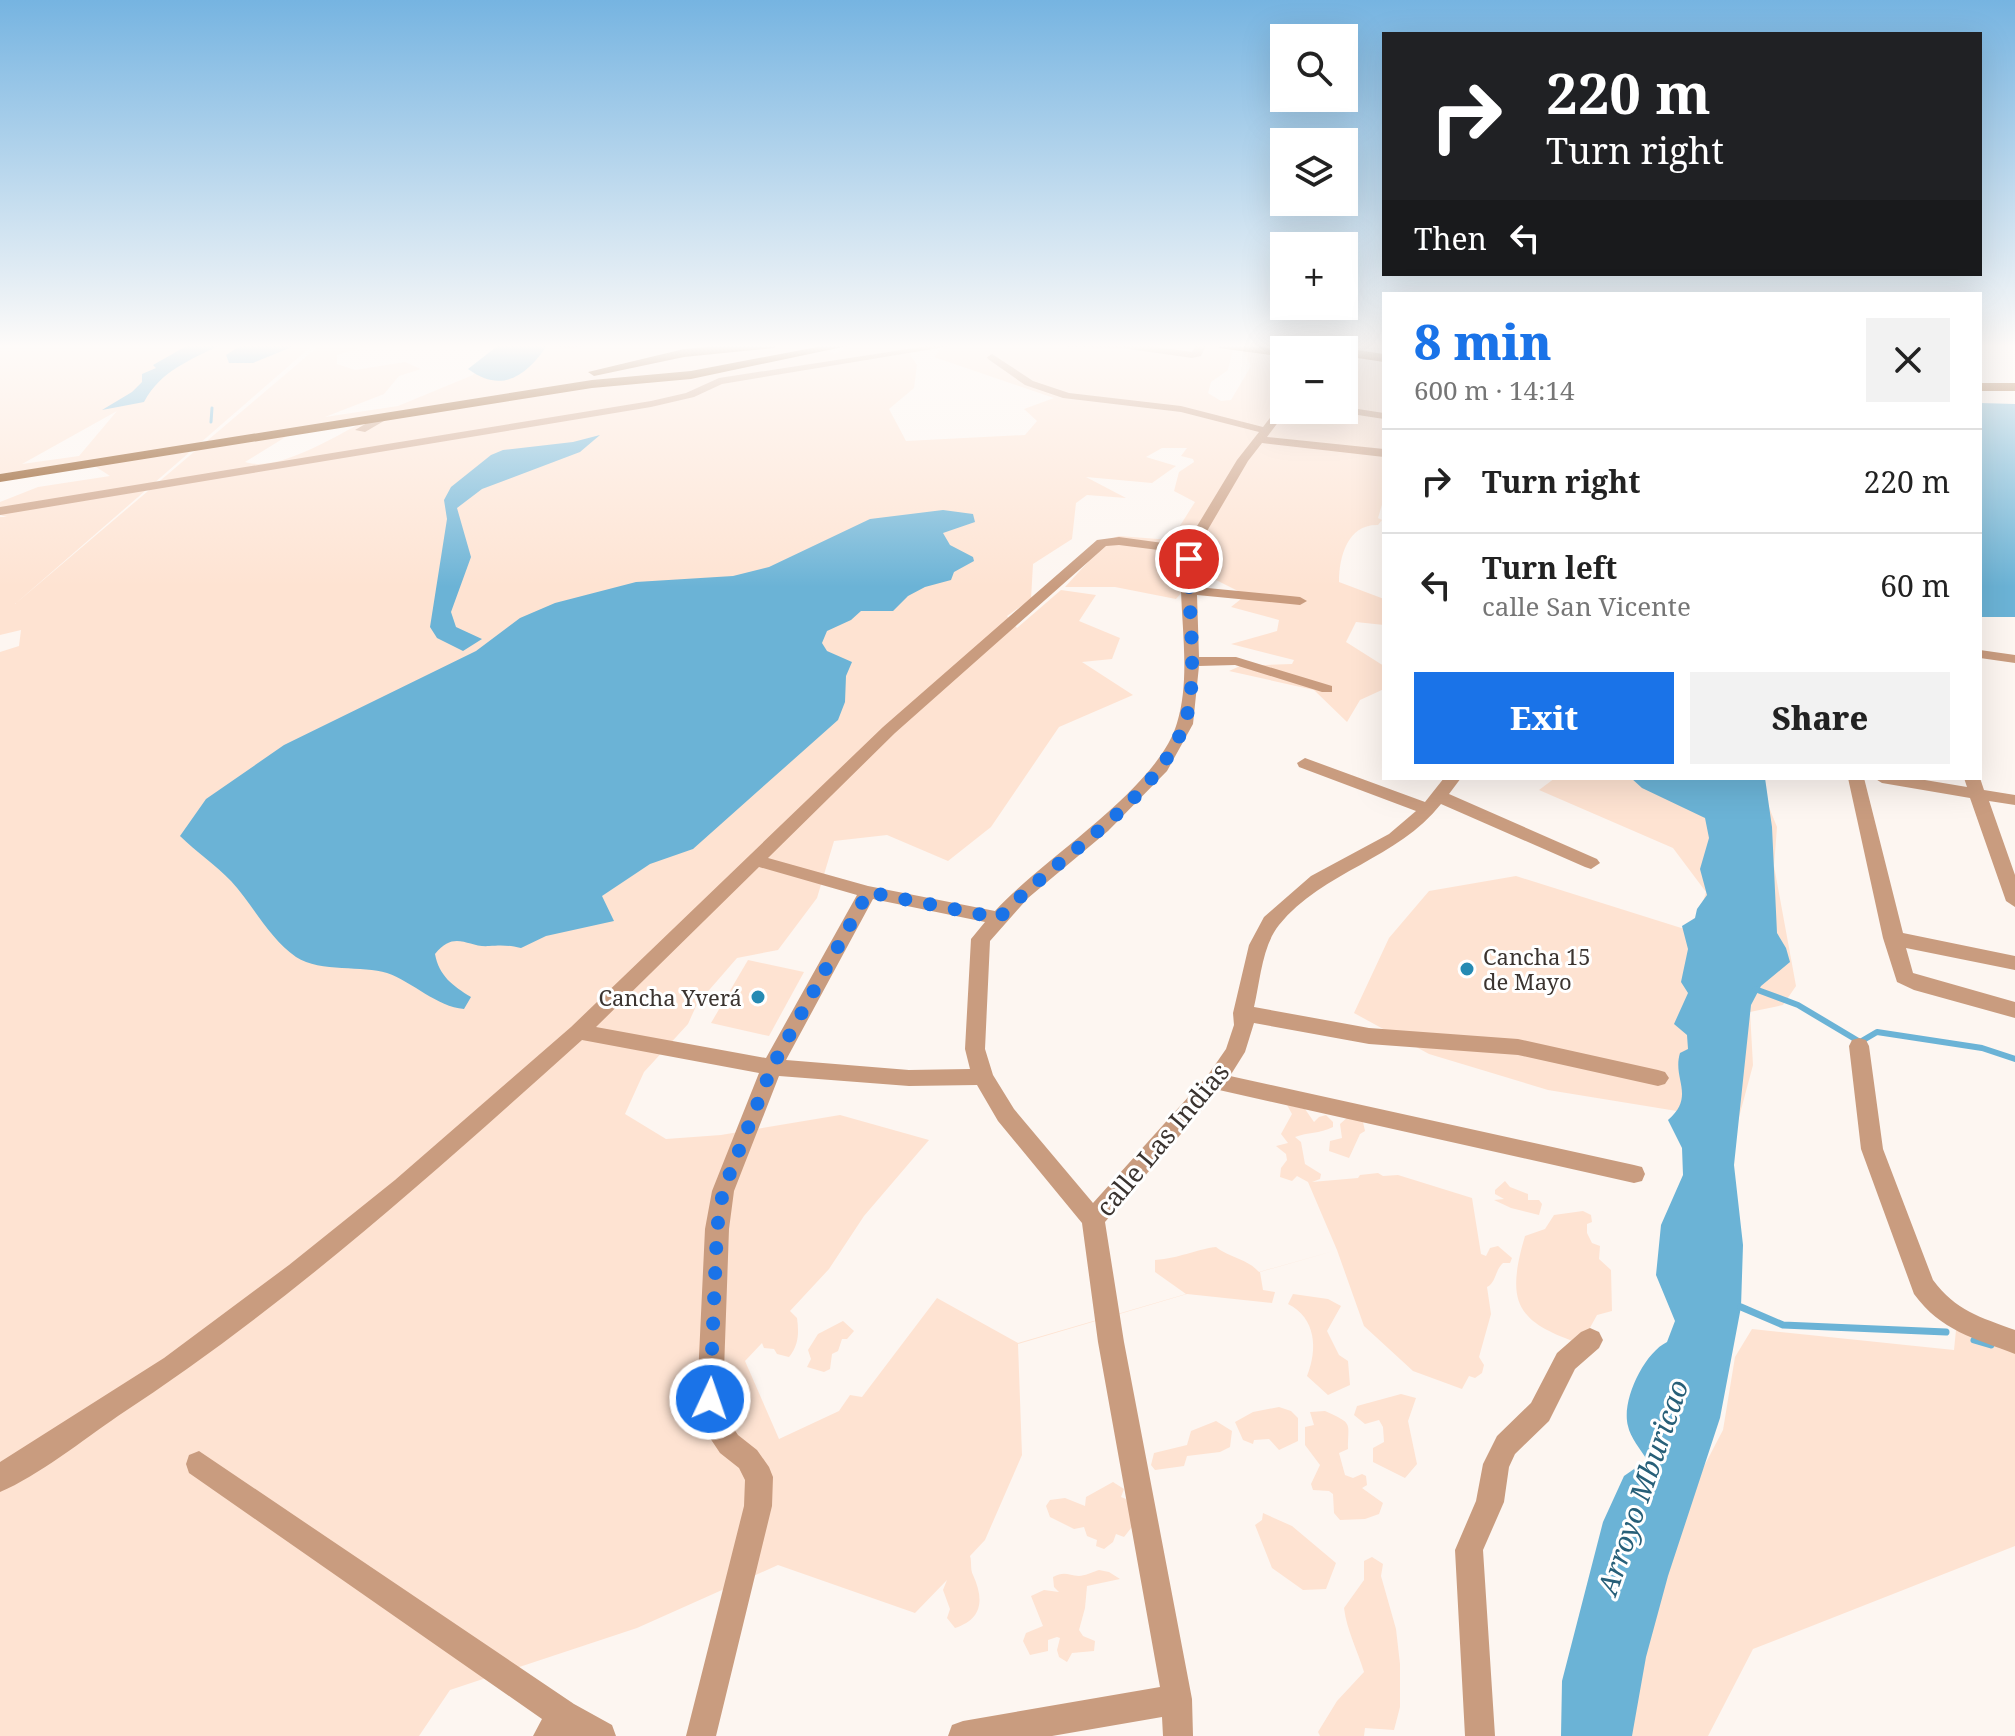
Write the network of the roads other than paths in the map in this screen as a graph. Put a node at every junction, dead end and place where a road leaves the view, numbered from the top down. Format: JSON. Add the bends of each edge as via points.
{"nodes":[{"id":1,"x":278,"y":425,"type":"edge"},
{"id":2,"x":333,"y":425,"type":"edge"},
{"id":3,"x":350,"y":425,"type":"edge"},
{"id":4,"x":370,"y":425,"type":"edge"},
{"id":5,"x":519,"y":425,"type":"edge"},
{"id":6,"x":1230,"y":425,"type":"edge"},
{"id":7,"x":1269,"y":425,"type":"edge"},
{"id":8,"x":361,"y":430,"type":"junction"},
{"id":9,"x":1260,"y":435,"type":"junction"},
{"id":10,"x":362,"y":450,"type":"junction"},
{"id":11,"x":1382,"y":453,"type":"edge"},
{"id":12,"x":0,"y":465,"type":"edge"},
{"id":13,"x":0,"y":478,"type":"edge"},
{"id":14,"x":0,"y":511,"type":"edge"},
{"id":15,"x":1189,"y":550,"type":"junction"},
{"id":16,"x":1188,"y":590,"type":"junction"},
{"id":17,"x":1300,"y":601,"type":"dead end"},
{"id":18,"x":1982,"y":654,"type":"edge"},
{"id":19,"x":2015,"y":659,"type":"edge"},
{"id":20,"x":1192,"y":662,"type":"junction"},
{"id":21,"x":1327,"y":689,"type":"dead end"},
{"id":22,"x":1305,"y":763,"type":"dead end"},
{"id":23,"x":1451,"y":780,"type":"edge"},
{"id":24,"x":1856,"y":780,"type":"edge"},
{"id":25,"x":1908,"y":780,"type":"edge"},
{"id":26,"x":1974,"y":785,"type":"edge"},
{"id":27,"x":2015,"y":800,"type":"edge"},
{"id":28,"x":1433,"y":802,"type":"junction"},
{"id":29,"x":755,"y":860,"type":"junction"},
{"id":30,"x":1591,"y":863,"type":"dead end"},
{"id":31,"x":868,"y":892,"type":"junction"},
{"id":32,"x":2015,"y":901,"type":"edge"},
{"id":33,"x":999,"y":918,"type":"junction"},
{"id":34,"x":1893,"y":938,"type":"junction"},
{"id":35,"x":2015,"y":963,"type":"edge"},
{"id":36,"x":2015,"y":1010,"type":"edge"},
{"id":37,"x":1243,"y":1013,"type":"junction"},
{"id":38,"x":578,"y":1032,"type":"junction"},
{"id":39,"x":1859,"y":1046,"type":"dead end"},
{"id":40,"x":772,"y":1067,"type":"junction"},
{"id":41,"x":983,"y":1077,"type":"junction"},
{"id":42,"x":1658,"y":1078,"type":"dead end"},
{"id":43,"x":1215,"y":1081,"type":"junction"},
{"id":44,"x":1634,"y":1174,"type":"dead end"},
{"id":45,"x":1093,"y":1219,"type":"junction"},
{"id":46,"x":1590,"y":1340,"type":"dead end"},
{"id":47,"x":2015,"y":1342,"type":"edge"},
{"id":48,"x":199,"y":1464,"type":"dead end"},
{"id":49,"x":0,"y":1478,"type":"edge"},
{"id":50,"x":1177,"y":1699,"type":"junction"},
{"id":51,"x":555,"y":1725,"type":"edge"},
{"id":52,"x":601,"y":1736,"type":"edge"},
{"id":53,"x":701,"y":1736,"type":"edge"},
{"id":54,"x":963,"y":1736,"type":"edge"},
{"id":55,"x":1178,"y":1736,"type":"edge"},
{"id":56,"x":1480,"y":1736,"type":"edge"}],
"edges":[{"from":1,"to":12,"type":"highway"},
{"from":2,"to":13,"type":"highway"},
{"from":3,"to":8,"type":"street"},
{"from":4,"to":8,"type":"street"},
{"from":5,"to":10,"type":"street"},
{"from":6,"to":9,"type":"street"},
{"from":7,"to":9,"type":"street"},
{"from":8,"to":10,"type":"street"},
{"from":9,"to":11,"type":"street"},
{"from":9,"to":15,"type":"street"},
{"from":10,"to":14,"type":"street"},
{"from":15,"to":16,"type":"street"},
{"from":15,"to":29,"type":"street","via":[[1102,543],[889,730]]},
{"from":16,"to":17,"type":"street"},
{"from":16,"to":20,"type":"street"},
{"from":18,"to":19,"type":"street"},
{"from":20,"to":21,"type":"street","via":[[1236,661]]},
{"from":20,"to":33,"type":"street","via":[[1185,724],[1161,767]]},
{"from":22,"to":28,"type":"street"},
{"from":23,"to":28,"type":"street","name":"calle Las Indias"},
{"from":24,"to":34,"type":"street"},
{"from":25,"to":26,"type":"street"},
{"from":26,"to":27,"type":"street"},
{"from":26,"to":32,"type":"street"},
{"from":28,"to":30,"type":"street"},
{"from":28,"to":37,"type":"street","name":"calle Las Indias","via":[[1395,838],[1317,880],[1271,922],[1259,945]]},
{"from":29,"to":31,"type":"street"},
{"from":29,"to":38,"type":"street"},
{"from":31,"to":33,"type":"street"},
{"from":31,"to":40,"type":"street"},
{"from":33,"to":41,"type":"street","via":[[981,939],[975,1049]]},
{"from":34,"to":35,"type":"street"},
{"from":34,"to":36,"type":"street","via":[[1904,977],[1914,983]]},
{"from":37,"to":42,"type":"street","via":[[1369,1036],[1518,1047]]},
{"from":37,"to":43,"type":"street","name":"calle Las Indias","via":[[1235,1052]]},
{"from":38,"to":40,"type":"street"},
{"from":38,"to":49,"type":"street","via":[[297,1273],[173,1366]]},
{"from":39,"to":47,"type":"street","via":[[1872,1149],[1923,1286],[1957,1320]]},
{"from":40,"to":41,"type":"street","via":[[909,1078]]},
{"from":40,"to":53,"type":"street","via":[[723,1191],[717,1229],[710,1399],[719,1429],[759,1477],[758,1506]]},
{"from":41,"to":45,"type":"street","via":[[1006,1115]]},
{"from":43,"to":44,"type":"street"},
{"from":43,"to":45,"type":"street","name":"calle Las Indias"},
{"from":45,"to":50,"type":"street","name":"calle Las Indias"},
{"from":46,"to":56,"type":"street","via":[[1566,1361],[1540,1412],[1506,1445],[1469,1550]]},
{"from":48,"to":51,"type":"street"},
{"from":50,"to":54,"type":"street"},
{"from":50,"to":55,"type":"street","name":"calle Las Indias"},
{"from":51,"to":52,"type":"street"}]}
